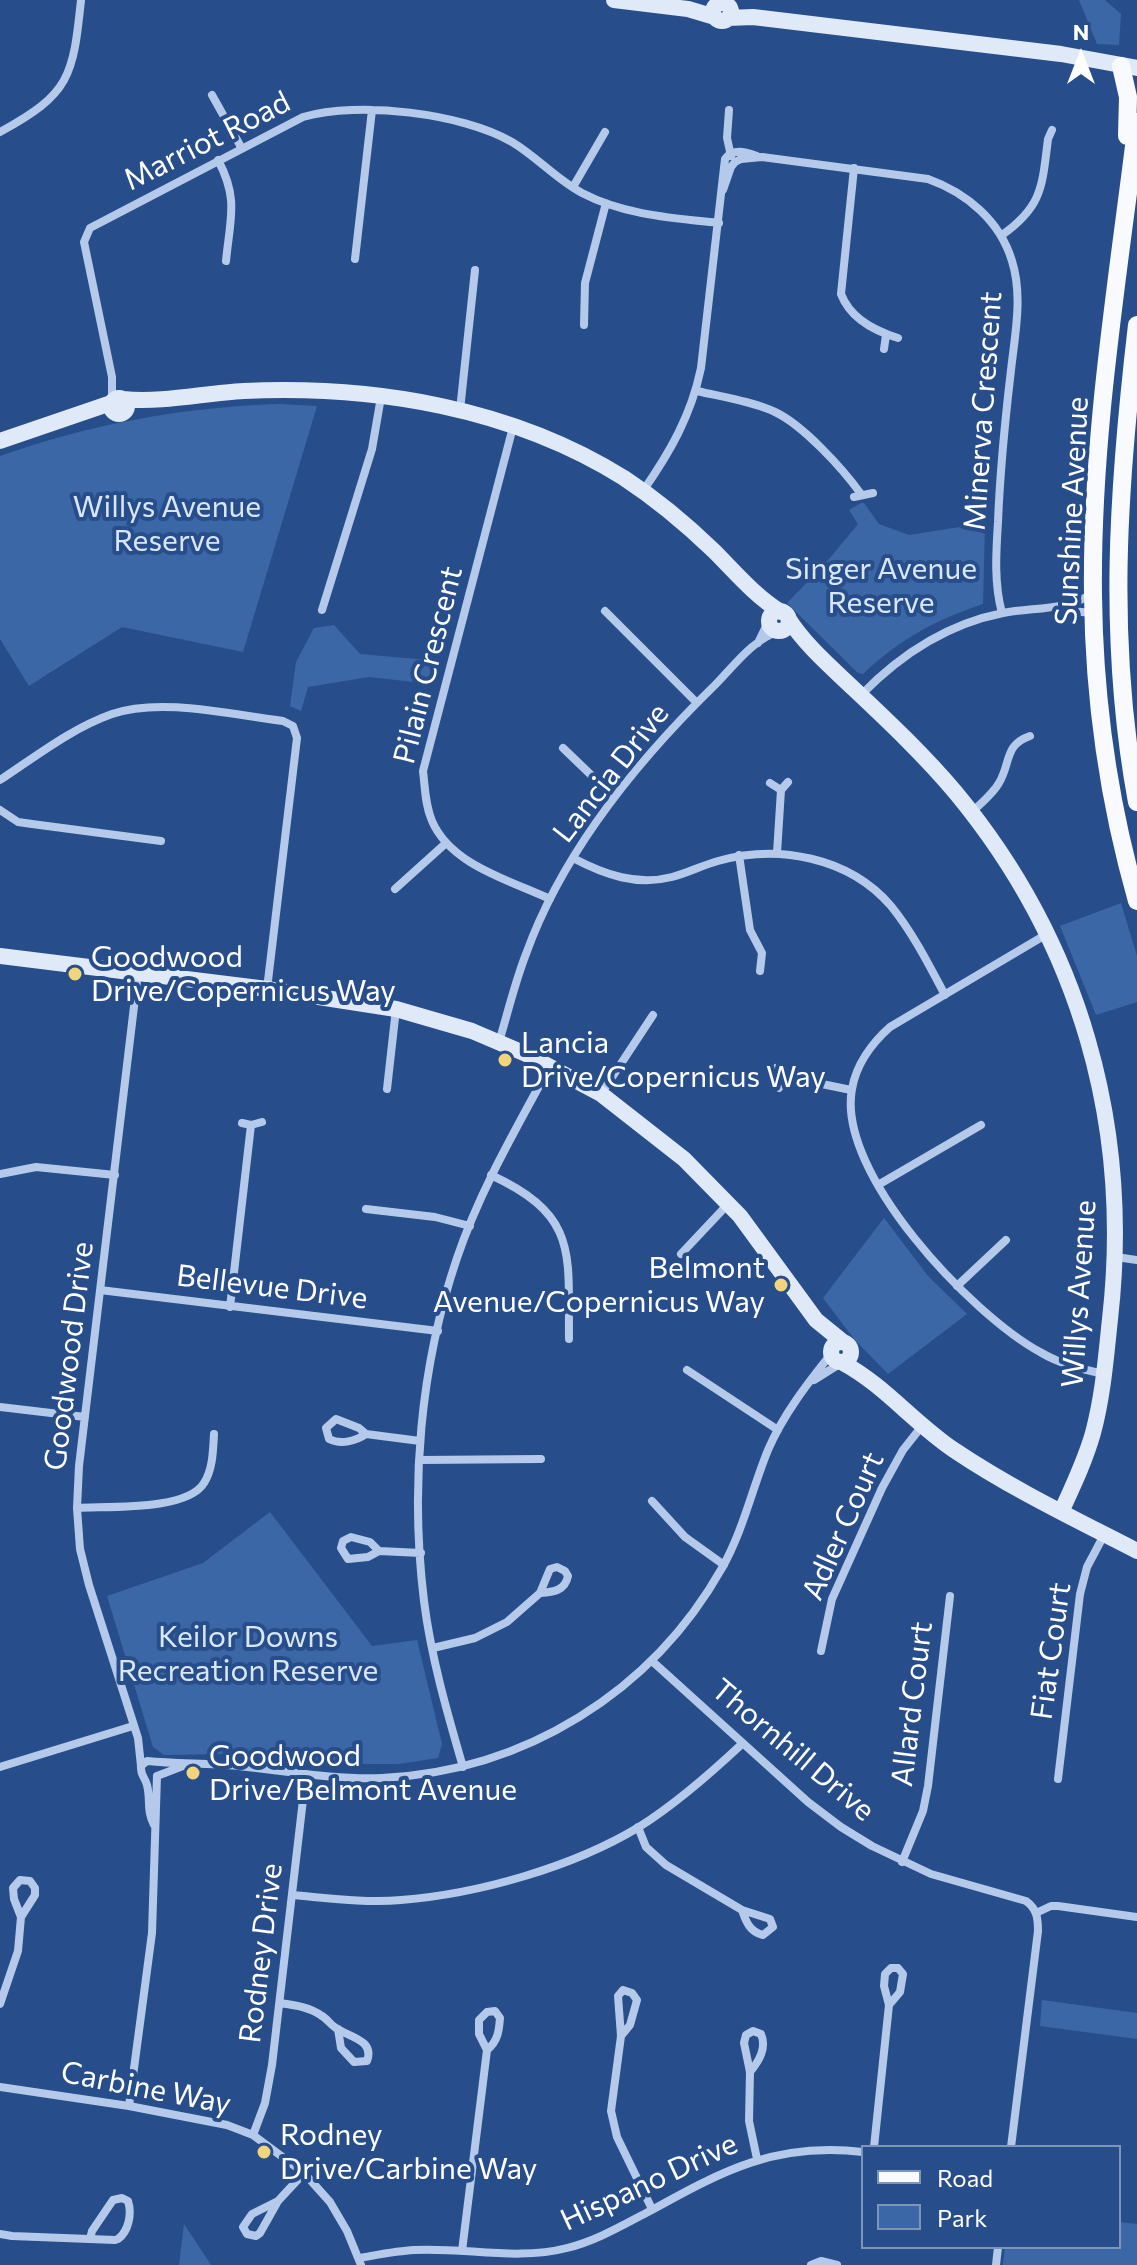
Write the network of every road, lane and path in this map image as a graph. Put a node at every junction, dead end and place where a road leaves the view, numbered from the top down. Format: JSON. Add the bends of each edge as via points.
{"nodes":[{"id":1,"x":81,"y":0,"type":"edge"},
{"id":2,"x":614,"y":0,"type":"edge"},
{"id":3,"x":722,"y":7,"type":"edge"},
{"id":4,"x":1132,"y":63,"type":"edge"},
{"id":5,"x":212,"y":95,"type":"dead end"},
{"id":6,"x":372,"y":110,"type":"junction"},
{"id":7,"x":729,"y":110,"type":"dead end"},
{"id":8,"x":1137,"y":122,"type":"edge"},
{"id":9,"x":0,"y":132,"type":"edge"},
{"id":10,"x":605,"y":132,"type":"dead end"},
{"id":11,"x":1037,"y":134,"type":"dead end"},
{"id":12,"x":241,"y":147,"type":"junction"},
{"id":13,"x":729,"y":153,"type":"junction"},
{"id":14,"x":762,"y":157,"type":"junction"},
{"id":15,"x":218,"y":160,"type":"junction"},
{"id":16,"x":735,"y":162,"type":"junction"},
{"id":17,"x":854,"y":168,"type":"junction"},
{"id":18,"x":1130,"y":182,"type":"junction"},
{"id":19,"x":573,"y":187,"type":"junction"},
{"id":20,"x":721,"y":199,"type":"junction"},
{"id":21,"x":606,"y":203,"type":"junction"},
{"id":22,"x":719,"y":223,"type":"junction"},
{"id":23,"x":1002,"y":235,"type":"junction"},
{"id":24,"x":355,"y":259,"type":"dead end"},
{"id":25,"x":226,"y":261,"type":"dead end"},
{"id":26,"x":475,"y":270,"type":"dead end"},
{"id":27,"x":584,"y":325,"type":"dead end"},
{"id":28,"x":1137,"y":325,"type":"edge"},
{"id":29,"x":886,"y":335,"type":"junction"},
{"id":30,"x":898,"y":338,"type":"dead end"},
{"id":31,"x":884,"y":349,"type":"dead end"},
{"id":32,"x":1107,"y":381,"type":"junction"},
{"id":33,"x":1134,"y":384,"type":"edge"},
{"id":34,"x":697,"y":391,"type":"junction"},
{"id":35,"x":381,"y":397,"type":"junction"},
{"id":36,"x":118,"y":404,"type":"junction"},
{"id":37,"x":460,"y":410,"type":"junction"},
{"id":38,"x":513,"y":426,"type":"junction"},
{"id":39,"x":1,"y":437,"type":"edge"},
{"id":40,"x":643,"y":491,"type":"junction"},
{"id":41,"x":873,"y":493,"type":"dead end"},
{"id":42,"x":1119,"y":511,"type":"junction"},
{"id":43,"x":1093,"y":594,"type":"junction"},
{"id":44,"x":1050,"y":609,"type":"junction"},
{"id":45,"x":322,"y":610,"type":"dead end"},
{"id":46,"x":605,"y":611,"type":"dead end"},
{"id":47,"x":1002,"y":613,"type":"junction"},
{"id":48,"x":1093,"y":613,"type":"junction"},
{"id":49,"x":778,"y":622,"type":"junction"},
{"id":50,"x":757,"y":643,"type":"junction"},
{"id":51,"x":861,"y":695,"type":"junction"},
{"id":52,"x":697,"y":703,"type":"junction"},
{"id":53,"x":1015,"y":729,"type":"dead end"},
{"id":54,"x":1030,"y":736,"type":"dead end"},
{"id":55,"x":1019,"y":740,"type":"junction"},
{"id":56,"x":563,"y":748,"type":"dead end"},
{"id":57,"x":0,"y":780,"type":"edge"},
{"id":58,"x":770,"y":783,"type":"dead end"},
{"id":59,"x":614,"y":797,"type":"junction"},
{"id":60,"x":1137,"y":802,"type":"edge"},
{"id":61,"x":0,"y":810,"type":"edge"},
{"id":62,"x":972,"y":812,"type":"junction"},
{"id":63,"x":161,"y":841,"type":"dead end"},
{"id":64,"x":445,"y":844,"type":"junction"},
{"id":65,"x":777,"y":853,"type":"junction"},
{"id":66,"x":739,"y":855,"type":"junction"},
{"id":67,"x":573,"y":858,"type":"junction"},
{"id":68,"x":395,"y":889,"type":"dead end"},
{"id":69,"x":550,"y":899,"type":"junction"},
{"id":70,"x":1137,"y":901,"type":"edge"},
{"id":71,"x":1047,"y":934,"type":"junction"},
{"id":72,"x":0,"y":956,"type":"edge"},
{"id":73,"x":760,"y":971,"type":"dead end"},
{"id":74,"x":138,"y":973,"type":"junction"},
{"id":75,"x":267,"y":989,"type":"junction"},
{"id":76,"x":945,"y":995,"type":"junction"},
{"id":77,"x":396,"y":1009,"type":"junction"},
{"id":78,"x":653,"y":1015,"type":"dead end"},
{"id":79,"x":499,"y":1042,"type":"junction"},
{"id":80,"x":550,"y":1066,"type":"junction"},
{"id":81,"x":776,"y":1068,"type":"dead end"},
{"id":82,"x":788,"y":1077,"type":"junction"},
{"id":83,"x":779,"y":1088,"type":"dead end"},
{"id":84,"x":387,"y":1089,"type":"dead end"},
{"id":85,"x":851,"y":1090,"type":"junction"},
{"id":86,"x":601,"y":1094,"type":"junction"},
{"id":87,"x":262,"y":1122,"type":"dead end"},
{"id":88,"x":981,"y":1125,"type":"dead end"},
{"id":89,"x":0,"y":1174,"type":"edge"},
{"id":90,"x":115,"y":1175,"type":"junction"},
{"id":91,"x":491,"y":1175,"type":"junction"},
{"id":92,"x":878,"y":1185,"type":"junction"},
{"id":93,"x":729,"y":1203,"type":"junction"},
{"id":94,"x":366,"y":1209,"type":"dead end"},
{"id":95,"x":470,"y":1226,"type":"junction"},
{"id":96,"x":1006,"y":1240,"type":"dead end"},
{"id":97,"x":681,"y":1254,"type":"dead end"},
{"id":98,"x":1116,"y":1257,"type":"junction"},
{"id":99,"x":1137,"y":1260,"type":"edge"},
{"id":100,"x":957,"y":1286,"type":"junction"},
{"id":101,"x":100,"y":1290,"type":"junction"},
{"id":102,"x":230,"y":1307,"type":"junction"},
{"id":103,"x":438,"y":1331,"type":"junction"},
{"id":104,"x":569,"y":1339,"type":"dead end"},
{"id":105,"x":840,"y":1354,"type":"junction"},
{"id":106,"x":687,"y":1370,"type":"dead end"},
{"id":107,"x":1104,"y":1374,"type":"junction"},
{"id":108,"x":0,"y":1407,"type":"edge"},
{"id":109,"x":85,"y":1417,"type":"junction"},
{"id":110,"x":922,"y":1426,"type":"junction"},
{"id":111,"x":778,"y":1430,"type":"junction"},
{"id":112,"x":214,"y":1434,"type":"dead end"},
{"id":113,"x":366,"y":1434,"type":"dead end"},
{"id":114,"x":420,"y":1441,"type":"junction"},
{"id":115,"x":541,"y":1459,"type":"dead end"},
{"id":116,"x":419,"y":1460,"type":"junction"},
{"id":117,"x":652,"y":1501,"type":"dead end"},
{"id":118,"x":77,"y":1508,"type":"junction"},
{"id":119,"x":1061,"y":1512,"type":"junction"},
{"id":120,"x":1104,"y":1534,"type":"junction"},
{"id":121,"x":379,"y":1551,"type":"dead end"},
{"id":122,"x":1137,"y":1551,"type":"edge"},
{"id":123,"x":421,"y":1553,"type":"junction"},
{"id":124,"x":724,"y":1565,"type":"junction"},
{"id":125,"x":540,"y":1593,"type":"dead end"},
{"id":126,"x":950,"y":1596,"type":"dead end"},
{"id":127,"x":433,"y":1648,"type":"junction"},
{"id":128,"x":821,"y":1651,"type":"dead end"},
{"id":129,"x":652,"y":1661,"type":"junction"},
{"id":130,"x":133,"y":1726,"type":"junction"},
{"id":131,"x":138,"y":1738,"type":"junction"},
{"id":132,"x":743,"y":1743,"type":"junction"},
{"id":133,"x":153,"y":1762,"type":"junction"},
{"id":134,"x":188,"y":1765,"type":"junction"},
{"id":135,"x":141,"y":1766,"type":"junction"},
{"id":136,"x":463,"y":1767,"type":"junction"},
{"id":137,"x":1,"y":1768,"type":"edge"},
{"id":138,"x":306,"y":1774,"type":"junction"},
{"id":139,"x":157,"y":1776,"type":"junction"},
{"id":140,"x":144,"y":1778,"type":"junction"},
{"id":141,"x":1058,"y":1779,"type":"dead end"},
{"id":142,"x":154,"y":1825,"type":"junction"},
{"id":143,"x":638,"y":1827,"type":"junction"},
{"id":144,"x":902,"y":1862,"type":"junction"},
{"id":145,"x":292,"y":1895,"type":"junction"},
{"id":146,"x":742,"y":1910,"type":"dead end"},
{"id":147,"x":1036,"y":1913,"type":"junction"},
{"id":148,"x":21,"y":1917,"type":"dead end"},
{"id":149,"x":1137,"y":1917,"type":"edge"},
{"id":150,"x":280,"y":2003,"type":"junction"},
{"id":151,"x":0,"y":2004,"type":"edge"},
{"id":152,"x":889,"y":2005,"type":"dead end"},
{"id":153,"x":338,"y":2029,"type":"junction"},
{"id":154,"x":621,"y":2036,"type":"junction"},
{"id":155,"x":487,"y":2050,"type":"dead end"},
{"id":156,"x":750,"y":2072,"type":"dead end"},
{"id":157,"x":0,"y":2087,"type":"edge"},
{"id":158,"x":129,"y":2106,"type":"junction"},
{"id":159,"x":253,"y":2135,"type":"junction"},
{"id":160,"x":874,"y":2145,"type":"edge"},
{"id":161,"x":1011,"y":2145,"type":"edge"},
{"id":162,"x":861,"y":2152,"type":"edge"},
{"id":163,"x":757,"y":2159,"type":"junction"},
{"id":164,"x":304,"y":2173,"type":"junction"},
{"id":165,"x":278,"y":2201,"type":"junction"},
{"id":166,"x":652,"y":2209,"type":"junction"},
{"id":167,"x":0,"y":2234,"type":"edge"},
{"id":168,"x":90,"y":2239,"type":"junction"},
{"id":169,"x":462,"y":2251,"type":"junction"},
{"id":170,"x":360,"y":2261,"type":"edge"},
{"id":171,"x":811,"y":2265,"type":"edge"},
{"id":172,"x":837,"y":2265,"type":"edge"}],
"edges":[{"from":1,"to":9,"type":"street","via":[[74,54],[59,88],[43,106]]},
{"from":2,"to":3,"type":"street","via":[[688,9]]},
{"from":3,"to":4,"type":"street","via":[[753,17]]},
{"from":4,"to":18,"type":"main road","via":[[1126,136]]},
{"from":5,"to":12,"type":"street"},
{"from":6,"to":12,"type":"street","name":"Marriot Road","via":[[303,117]]},
{"from":6,"to":19,"type":"street","name":"Marriot Road","via":[[478,127],[511,141]]},
{"from":6,"to":24,"type":"street"},
{"from":7,"to":13,"type":"street"},
{"from":8,"to":18,"type":"main road","name":"Sunshine Avenue"},
{"from":10,"to":19,"type":"street"},
{"from":11,"to":23,"type":"street","via":[[1050,134],[1038,198],[1029,214]]},
{"from":12,"to":15,"type":"street","name":"Marriot Road"},
{"from":13,"to":14,"type":"street","name":"Minerva Crescent"},
{"from":13,"to":16,"type":"street"},
{"from":13,"to":20,"type":"street"},
{"from":14,"to":16,"type":"street","name":"Minerva Crescent"},
{"from":14,"to":17,"type":"street","name":"Minerva Crescent"},
{"from":15,"to":25,"type":"street","via":[[232,192]]},
{"from":15,"to":36,"type":"street","name":"Marriot Road","via":[[86,233]]},
{"from":16,"to":20,"type":"street"},
{"from":17,"to":23,"type":"street","name":"Minerva Crescent","via":[[945,185],[977,207]]},
{"from":17,"to":29,"type":"street","via":[[841,294],[850,311]]},
{"from":18,"to":32,"type":"main road","name":"Sunshine Avenue"},
{"from":19,"to":21,"type":"street","name":"Marriot Road"},
{"from":20,"to":22,"type":"street"},
{"from":21,"to":22,"type":"street","name":"Marriot Road","via":[[643,214]]},
{"from":21,"to":27,"type":"street","via":[[585,283]]},
{"from":22,"to":34,"type":"street"},
{"from":23,"to":47,"type":"street","name":"Minerva Crescent","via":[[1018,297],[999,488],[996,586]]},
{"from":26,"to":37,"type":"street"},
{"from":28,"to":33,"type":"main road","name":"Sunshine Avenue"},
{"from":29,"to":30,"type":"street"},
{"from":29,"to":31,"type":"street"},
{"from":32,"to":33,"type":"main road"},
{"from":32,"to":43,"type":"main road","name":"Sunshine Avenue","via":[[1095,499]]},
{"from":33,"to":42,"type":"main road","name":"Sunshine Avenue"},
{"from":34,"to":40,"type":"street","via":[[679,435]]},
{"from":34,"to":41,"type":"street","via":[[785,417],[844,471],[857,496]]},
{"from":35,"to":36,"type":"street","name":"Willys Avenue","via":[[273,390]]},
{"from":35,"to":37,"type":"street","name":"Willys Avenue"},
{"from":35,"to":45,"type":"street","via":[[372,449]]},
{"from":36,"to":39,"type":"street","name":"Willys Avenue"},
{"from":37,"to":38,"type":"street","name":"Willys Avenue"},
{"from":38,"to":40,"type":"street","name":"Willys Avenue","via":[[574,451]]},
{"from":38,"to":64,"type":"street","name":"Pilain Crescent","via":[[423,771],[431,820]]},
{"from":40,"to":49,"type":"street","name":"Willys Avenue","via":[[697,535]]},
{"from":42,"to":48,"type":"main road","via":[[1108,601]]},
{"from":42,"to":60,"type":"main road","name":"Sunshine Avenue","via":[[1120,664]]},
{"from":43,"to":44,"type":"street"},
{"from":43,"to":48,"type":"main road","name":"Sunshine Avenue"},
{"from":44,"to":47,"type":"street"},
{"from":44,"to":48,"type":"street"},
{"from":46,"to":52,"type":"street"},
{"from":47,"to":51,"type":"street","via":[[927,642]]},
{"from":48,"to":70,"type":"main road","name":"Sunshine Avenue","via":[[1111,782]]},
{"from":49,"to":50,"type":"street","name":"Lancia Drive"},
{"from":49,"to":50,"type":"street","name":"Lancia Drive"},
{"from":49,"to":51,"type":"street","name":"Willys Avenue"},
{"from":50,"to":52,"type":"street","name":"Lancia Drive"},
{"from":51,"to":62,"type":"street","name":"Willys Avenue"},
{"from":52,"to":59,"type":"street","name":"Lancia Drive"},
{"from":53,"to":55,"type":"street"},
{"from":54,"to":55,"type":"street"},
{"from":55,"to":62,"type":"street","via":[[1000,782]]},
{"from":56,"to":59,"type":"street"},
{"from":57,"to":75,"type":"street","via":[[86,725],[138,708],[293,726],[297,738]]},
{"from":58,"to":65,"type":"street","via":[[784,786]]},
{"from":59,"to":67,"type":"street","name":"Lancia Drive"},
{"from":61,"to":63,"type":"street","via":[[18,822]]},
{"from":62,"to":71,"type":"street","name":"Willys Avenue","via":[[1013,871]]},
{"from":64,"to":68,"type":"street"},
{"from":64,"to":69,"type":"street"},
{"from":65,"to":66,"type":"street"},
{"from":65,"to":76,"type":"street","via":[[817,860],[875,891],[902,920]]},
{"from":66,"to":67,"type":"street","via":[[656,880],[609,875]]},
{"from":66,"to":73,"type":"street","via":[[750,930],[766,953]]},
{"from":67,"to":69,"type":"street","name":"Lancia Drive"},
{"from":69,"to":79,"type":"street","name":"Lancia Drive","via":[[526,954]]},
{"from":71,"to":76,"type":"street"},
{"from":71,"to":98,"type":"street","name":"Willys Avenue","via":[[1078,1008],[1102,1097],[1115,1183]]},
{"from":72,"to":74,"type":"street"},
{"from":74,"to":75,"type":"street"},
{"from":74,"to":90,"type":"street","name":"Goodwood Drive"},
{"from":75,"to":77,"type":"street"},
{"from":76,"to":85,"type":"street","via":[[879,1037]]},
{"from":77,"to":79,"type":"street"},
{"from":77,"to":84,"type":"street"},
{"from":78,"to":86,"type":"street"},
{"from":79,"to":80,"type":"street"},
{"from":80,"to":86,"type":"street"},
{"from":80,"to":91,"type":"street"},
{"from":81,"to":82,"type":"street"},
{"from":82,"to":83,"type":"street"},
{"from":82,"to":85,"type":"street"},
{"from":85,"to":92,"type":"street","via":[[853,1126]]},
{"from":86,"to":93,"type":"street","via":[[665,1142]]},
{"from":87,"to":102,"type":"street","via":[[247,1124]]},
{"from":88,"to":92,"type":"street"},
{"from":89,"to":90,"type":"street","via":[[36,1167]]},
{"from":90,"to":101,"type":"street","name":"Goodwood Drive"},
{"from":91,"to":95,"type":"street"},
{"from":91,"to":104,"type":"street","via":[[539,1202],[558,1227],[568,1269]]},
{"from":92,"to":100,"type":"street"},
{"from":93,"to":97,"type":"street"},
{"from":93,"to":105,"type":"street"},
{"from":94,"to":95,"type":"street"},
{"from":95,"to":103,"type":"street"},
{"from":96,"to":100,"type":"street"},
{"from":98,"to":99,"type":"street"},
{"from":98,"to":107,"type":"street","name":"Willys Avenue"},
{"from":100,"to":107,"type":"street","via":[[1032,1348],[1061,1363]]},
{"from":101,"to":102,"type":"street","name":"Bellevue Drive"},
{"from":101,"to":109,"type":"street","name":"Goodwood Drive"},
{"from":102,"to":103,"type":"street","name":"Bellevue Drive"},
{"from":103,"to":114,"type":"street"},
{"from":105,"to":110,"type":"street"},
{"from":105,"to":111,"type":"street","via":[[810,1383]]},
{"from":106,"to":111,"type":"street"},
{"from":107,"to":119,"type":"street","name":"Willys Avenue","via":[[1089,1446]]},
{"from":108,"to":109,"type":"street"},
{"from":109,"to":118,"type":"street","name":"Goodwood Drive"},
{"from":110,"to":119,"type":"street"},
{"from":110,"to":128,"type":"street","name":"Adler Court","via":[[903,1450],[869,1515],[832,1599]]},
{"from":111,"to":124,"type":"street"},
{"from":112,"to":118,"type":"street","via":[[211,1469],[193,1495],[170,1502]]},
{"from":113,"to":114,"type":"street"},
{"from":114,"to":116,"type":"street"},
{"from":115,"to":116,"type":"street"},
{"from":116,"to":123,"type":"street"},
{"from":117,"to":124,"type":"street","via":[[685,1537]]},
{"from":118,"to":130,"type":"street","name":"Goodwood Drive","via":[[84,1565]]},
{"from":119,"to":120,"type":"street"},
{"from":120,"to":122,"type":"street"},
{"from":120,"to":141,"type":"street","name":"Fiat Court","via":[[1080,1594]]},
{"from":121,"to":123,"type":"street"},
{"from":123,"to":127,"type":"street"},
{"from":124,"to":129,"type":"street","via":[[680,1631]]},
{"from":125,"to":127,"type":"street","via":[[507,1622],[475,1638]]},
{"from":126,"to":144,"type":"street","name":"Allard Court","via":[[928,1786]]},
{"from":127,"to":136,"type":"street"},
{"from":129,"to":132,"type":"street","name":"Thornhill Drive"},
{"from":129,"to":136,"type":"street","via":[[564,1727],[517,1750]]},
{"from":130,"to":131,"type":"street","name":"Goodwood Drive"},
{"from":130,"to":137,"type":"street"},
{"from":131,"to":133,"type":"street","name":"Goodwood Drive"},
{"from":131,"to":135,"type":"street","name":"Goodwood Drive"},
{"from":132,"to":143,"type":"street"},
{"from":132,"to":144,"type":"street","name":"Thornhill Drive","via":[[841,1827]]},
{"from":133,"to":134,"type":"street"},
{"from":133,"to":135,"type":"street"},
{"from":133,"to":139,"type":"street","via":[[159,1768]]},
{"from":134,"to":138,"type":"street"},
{"from":134,"to":139,"type":"street"},
{"from":135,"to":140,"type":"street"},
{"from":136,"to":138,"type":"street","via":[[384,1778]]},
{"from":138,"to":145,"type":"street","name":"Rodney Drive"},
{"from":139,"to":140,"type":"street"},
{"from":139,"to":142,"type":"street"},
{"from":140,"to":142,"type":"street"},
{"from":142,"to":158,"type":"street","via":[[152,1933]]},
{"from":143,"to":145,"type":"street","via":[[532,1875],[483,1887],[400,1900]]},
{"from":143,"to":146,"type":"street","via":[[646,1847],[666,1865]]},
{"from":144,"to":147,"type":"street","name":"Thornhill Drive","via":[[1026,1901]]},
{"from":145,"to":150,"type":"street","name":"Rodney Drive"},
{"from":147,"to":149,"type":"street","via":[[1058,1906]]},
{"from":147,"to":161,"type":"street"},
{"from":148,"to":151,"type":"street","via":[[18,1951]]},
{"from":150,"to":153,"type":"street","via":[[321,2014]]},
{"from":150,"to":159,"type":"street","name":"Rodney Drive","via":[[265,2103]]},
{"from":152,"to":160,"type":"street"},
{"from":153,"to":153,"type":"street","via":[[367,2046],[367,2061],[354,2062],[345,2055]]},
{"from":154,"to":154,"type":"street","via":[[618,1996],[623,1990],[637,2000]]},
{"from":154,"to":166,"type":"street","via":[[611,2111],[617,2137]]},
{"from":155,"to":169,"type":"street"},
{"from":156,"to":163,"type":"street","via":[[749,2121]]},
{"from":157,"to":158,"type":"street","name":"Carbine Way"},
{"from":158,"to":159,"type":"street","name":"Carbine Way"},
{"from":159,"to":164,"type":"street","name":"Carbine Way"},
{"from":162,"to":163,"type":"street","name":"Hispano Drive","via":[[813,2148]]},
{"from":163,"to":166,"type":"street","name":"Hispano Drive"},
{"from":164,"to":165,"type":"street"},
{"from":164,"to":170,"type":"street","name":"Carbine Way","via":[[330,2202]]},
{"from":165,"to":165,"type":"street","via":[[260,2233],[247,2234],[243,2227],[248,2218]]},
{"from":166,"to":169,"type":"street","name":"Hispano Drive","via":[[619,2229],[566,2249],[520,2254]]},
{"from":167,"to":168,"type":"street"},
{"from":168,"to":168,"type":"street","via":[[113,2200],[128,2201],[124,2235]]},
{"from":169,"to":170,"type":"street","name":"Hispano Drive","via":[[414,2250]]},
{"from":171,"to":172,"type":"street"}]}
